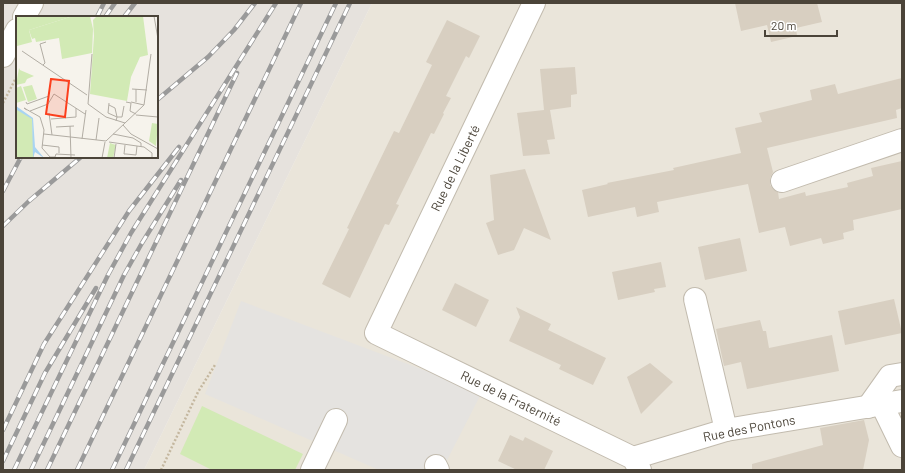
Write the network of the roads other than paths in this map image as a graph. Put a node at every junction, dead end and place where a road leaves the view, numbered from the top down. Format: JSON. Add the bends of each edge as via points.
{"nodes":[{"id":1,"x":32,"y":3,"type":"edge"},
{"id":2,"x":534,"y":3,"type":"edge"},
{"id":3,"x":25,"y":16,"type":"edge"},
{"id":4,"x":16,"y":32,"type":"edge"},
{"id":5,"x":3,"y":56,"type":"edge"},
{"id":6,"x":902,"y":140,"type":"edge"},
{"id":7,"x":782,"y":180,"type":"dead end"},
{"id":8,"x":695,"y":299,"type":"dead end"},
{"id":9,"x":376,"y":333,"type":"joint"},
{"id":10,"x":902,"y":374,"type":"edge"},
{"id":11,"x":884,"y":404,"type":"edge"},
{"id":12,"x":336,"y":420,"type":"dead end"},
{"id":13,"x":726,"y":430,"type":"junction"},
{"id":14,"x":902,"y":446,"type":"edge"},
{"id":15,"x":636,"y":464,"type":"edge"},
{"id":16,"x":312,"y":470,"type":"edge"}],
"edges":[{"from":1,"to":3,"type":"street"},
{"from":2,"to":9,"type":"street","name":"Rue de la Liberté"},
{"from":4,"to":5,"type":"street"},
{"from":6,"to":7,"type":"street"},
{"from":8,"to":13,"type":"street"},
{"from":9,"to":15,"type":"street","name":"Rue de la Fraternité"},
{"from":10,"to":11,"type":"street","via":[[890,376]]},
{"from":11,"to":13,"type":"street","name":"Rue des Pontons"},
{"from":11,"to":14,"type":"street"},
{"from":12,"to":16,"type":"street"},
{"from":13,"to":15,"type":"street","name":"Rue des Pontons"}]}
